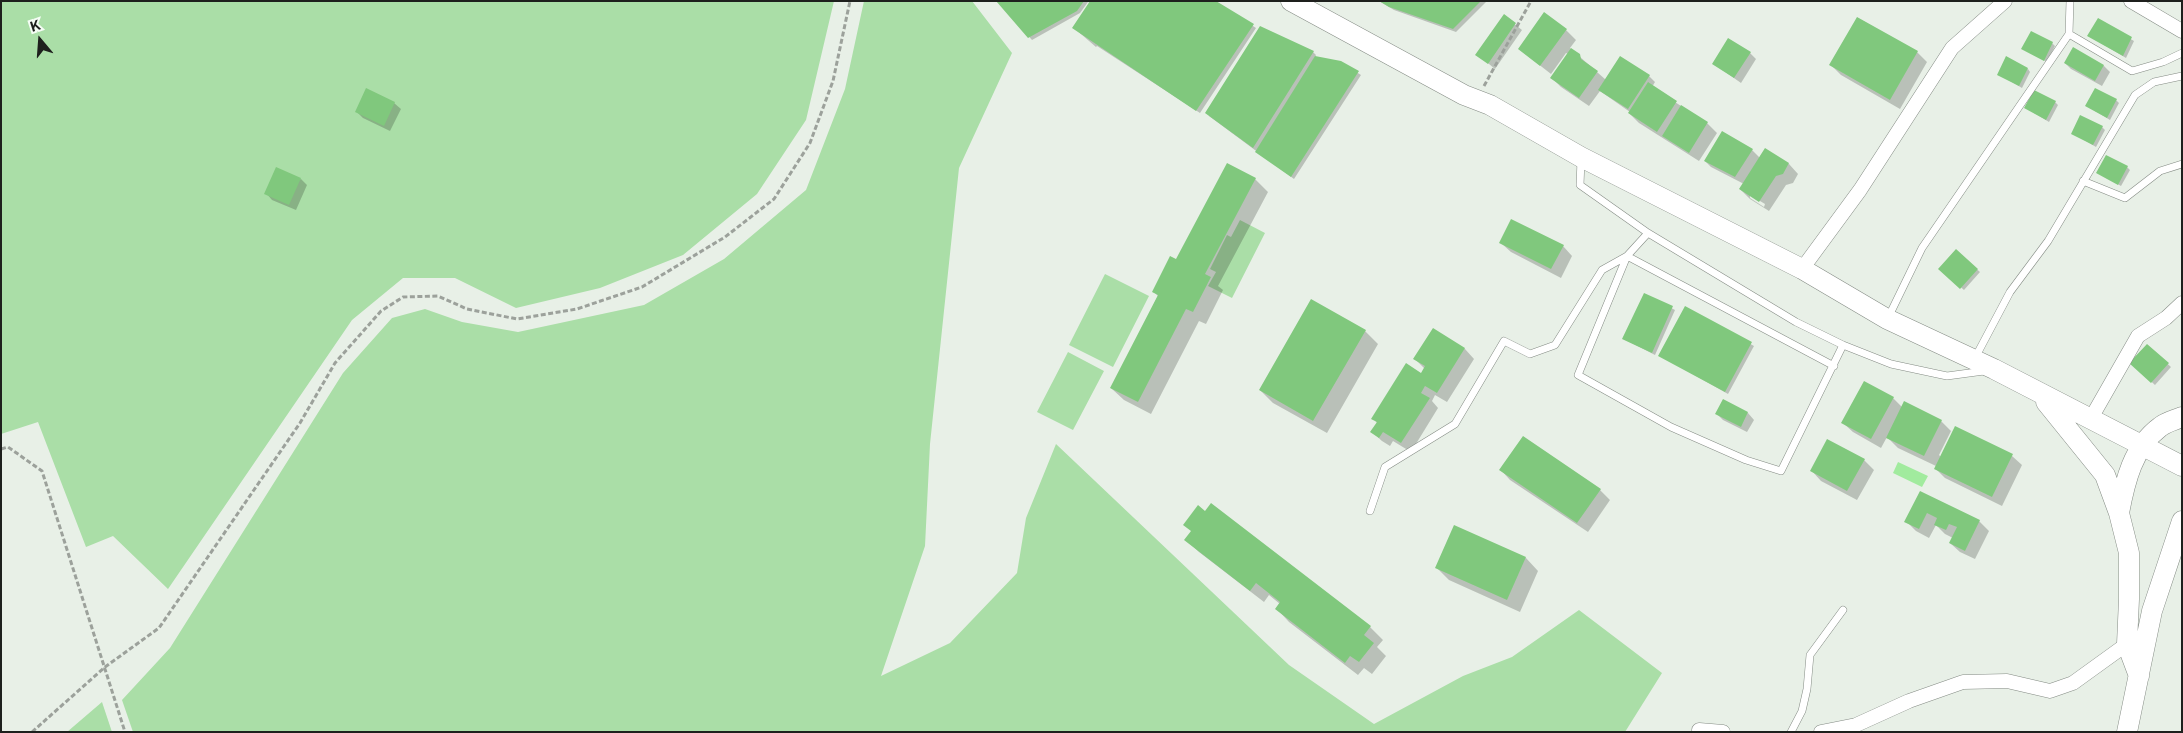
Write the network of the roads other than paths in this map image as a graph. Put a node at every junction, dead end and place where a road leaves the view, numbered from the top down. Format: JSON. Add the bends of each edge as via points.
{"nodes":[{"id":1,"x":1291,"y":1,"type":"edge"},
{"id":2,"x":2005,"y":1,"type":"edge"},
{"id":3,"x":2070,"y":1,"type":"edge"},
{"id":4,"x":2131,"y":1,"type":"edge"},
{"id":5,"x":2182,"y":31,"type":"edge"},
{"id":6,"x":2069,"y":34,"type":"junction"},
{"id":7,"x":2182,"y":53,"type":"edge"},
{"id":8,"x":2182,"y":76,"type":"edge"},
{"id":9,"x":1581,"y":157,"type":"junction"},
{"id":10,"x":2182,"y":164,"type":"edge"},
{"id":11,"x":2083,"y":181,"type":"junction"},
{"id":12,"x":1648,"y":233,"type":"junction"},
{"id":13,"x":1627,"y":256,"type":"junction"},
{"id":14,"x":1802,"y":270,"type":"junction"},
{"id":15,"x":2182,"y":303,"type":"edge"},
{"id":16,"x":1887,"y":319,"type":"junction"},
{"id":17,"x":1844,"y":346,"type":"junction"},
{"id":18,"x":1974,"y":360,"type":"junction"},
{"id":19,"x":1834,"y":366,"type":"junction"},
{"id":20,"x":1994,"y":369,"type":"junction"},
{"id":21,"x":2037,"y":392,"type":"junction"},
{"id":22,"x":2182,"y":416,"type":"edge"},
{"id":23,"x":2090,"y":420,"type":"junction"},
{"id":24,"x":2142,"y":446,"type":"junction"},
{"id":25,"x":2182,"y":466,"type":"edge"},
{"id":26,"x":1370,"y":511,"type":"dead end"},
{"id":27,"x":2119,"y":513,"type":"junction"},
{"id":28,"x":2182,"y":521,"type":"edge"},
{"id":29,"x":1843,"y":610,"type":"dead end"},
{"id":30,"x":2127,"y":644,"type":"junction"},
{"id":31,"x":2140,"y":676,"type":"junction"},
{"id":32,"x":1699,"y":730,"type":"dead end"},
{"id":33,"x":1723,"y":732,"type":"edge"},
{"id":34,"x":1791,"y":732,"type":"edge"},
{"id":35,"x":1821,"y":732,"type":"edge"},
{"id":36,"x":2127,"y":732,"type":"edge"}],
"edges":[{"from":1,"to":9,"type":"main road","via":[[1464,95],[1490,105]]},
{"from":2,"to":14,"type":"street","via":[[1952,48],[1860,190]]},
{"from":3,"to":6,"type":"lane"},
{"from":4,"to":5,"type":"street"},
{"from":6,"to":7,"type":"lane","via":[[2132,71]]},
{"from":6,"to":16,"type":"lane","via":[[1922,248]]},
{"from":8,"to":11,"type":"lane","via":[[2154,82],[2135,95]]},
{"from":9,"to":12,"type":"lane","via":[[1580,185]]},
{"from":9,"to":14,"type":"main road"},
{"from":10,"to":11,"type":"lane","via":[[2160,171],[2124,198]]},
{"from":11,"to":18,"type":"lane","via":[[2048,241],[2010,292]]},
{"from":12,"to":13,"type":"lane"},
{"from":12,"to":17,"type":"lane","via":[[1796,322]]},
{"from":13,"to":19,"type":"lane"},
{"from":13,"to":19,"type":"lane","via":[[1578,375],[1671,427],[1746,460],[1781,471]]},
{"from":13,"to":26,"type":"lane","via":[[1602,270],[1555,345],[1530,354],[1504,341],[1455,424],[1384,467]]},
{"from":14,"to":16,"type":"main road"},
{"from":15,"to":23,"type":"street","via":[[2138,336]]},
{"from":16,"to":18,"type":"main road"},
{"from":17,"to":19,"type":"lane"},
{"from":17,"to":20,"type":"lane","via":[[1891,364],[1947,376]]},
{"from":18,"to":20,"type":"main road"},
{"from":20,"to":21,"type":"main road"},
{"from":21,"to":23,"type":"main road"},
{"from":21,"to":27,"type":"main road","via":[[2105,475]]},
{"from":22,"to":24,"type":"main road","via":[[2161,426]]},
{"from":23,"to":24,"type":"main road"},
{"from":24,"to":25,"type":"main road"},
{"from":24,"to":27,"type":"main road","via":[[2125,481]]},
{"from":27,"to":30,"type":"main road","via":[[2129,553]]},
{"from":28,"to":31,"type":"main road","via":[[2152,611]]},
{"from":29,"to":34,"type":"lane","via":[[1810,655],[1802,711]]},
{"from":30,"to":31,"type":"main road"},
{"from":30,"to":35,"type":"street","via":[[2073,683],[2050,691],[2007,681],[1963,682],[1909,701],[1856,725]]},
{"from":31,"to":36,"type":"main road"},
{"from":32,"to":33,"type":"street"}]}
